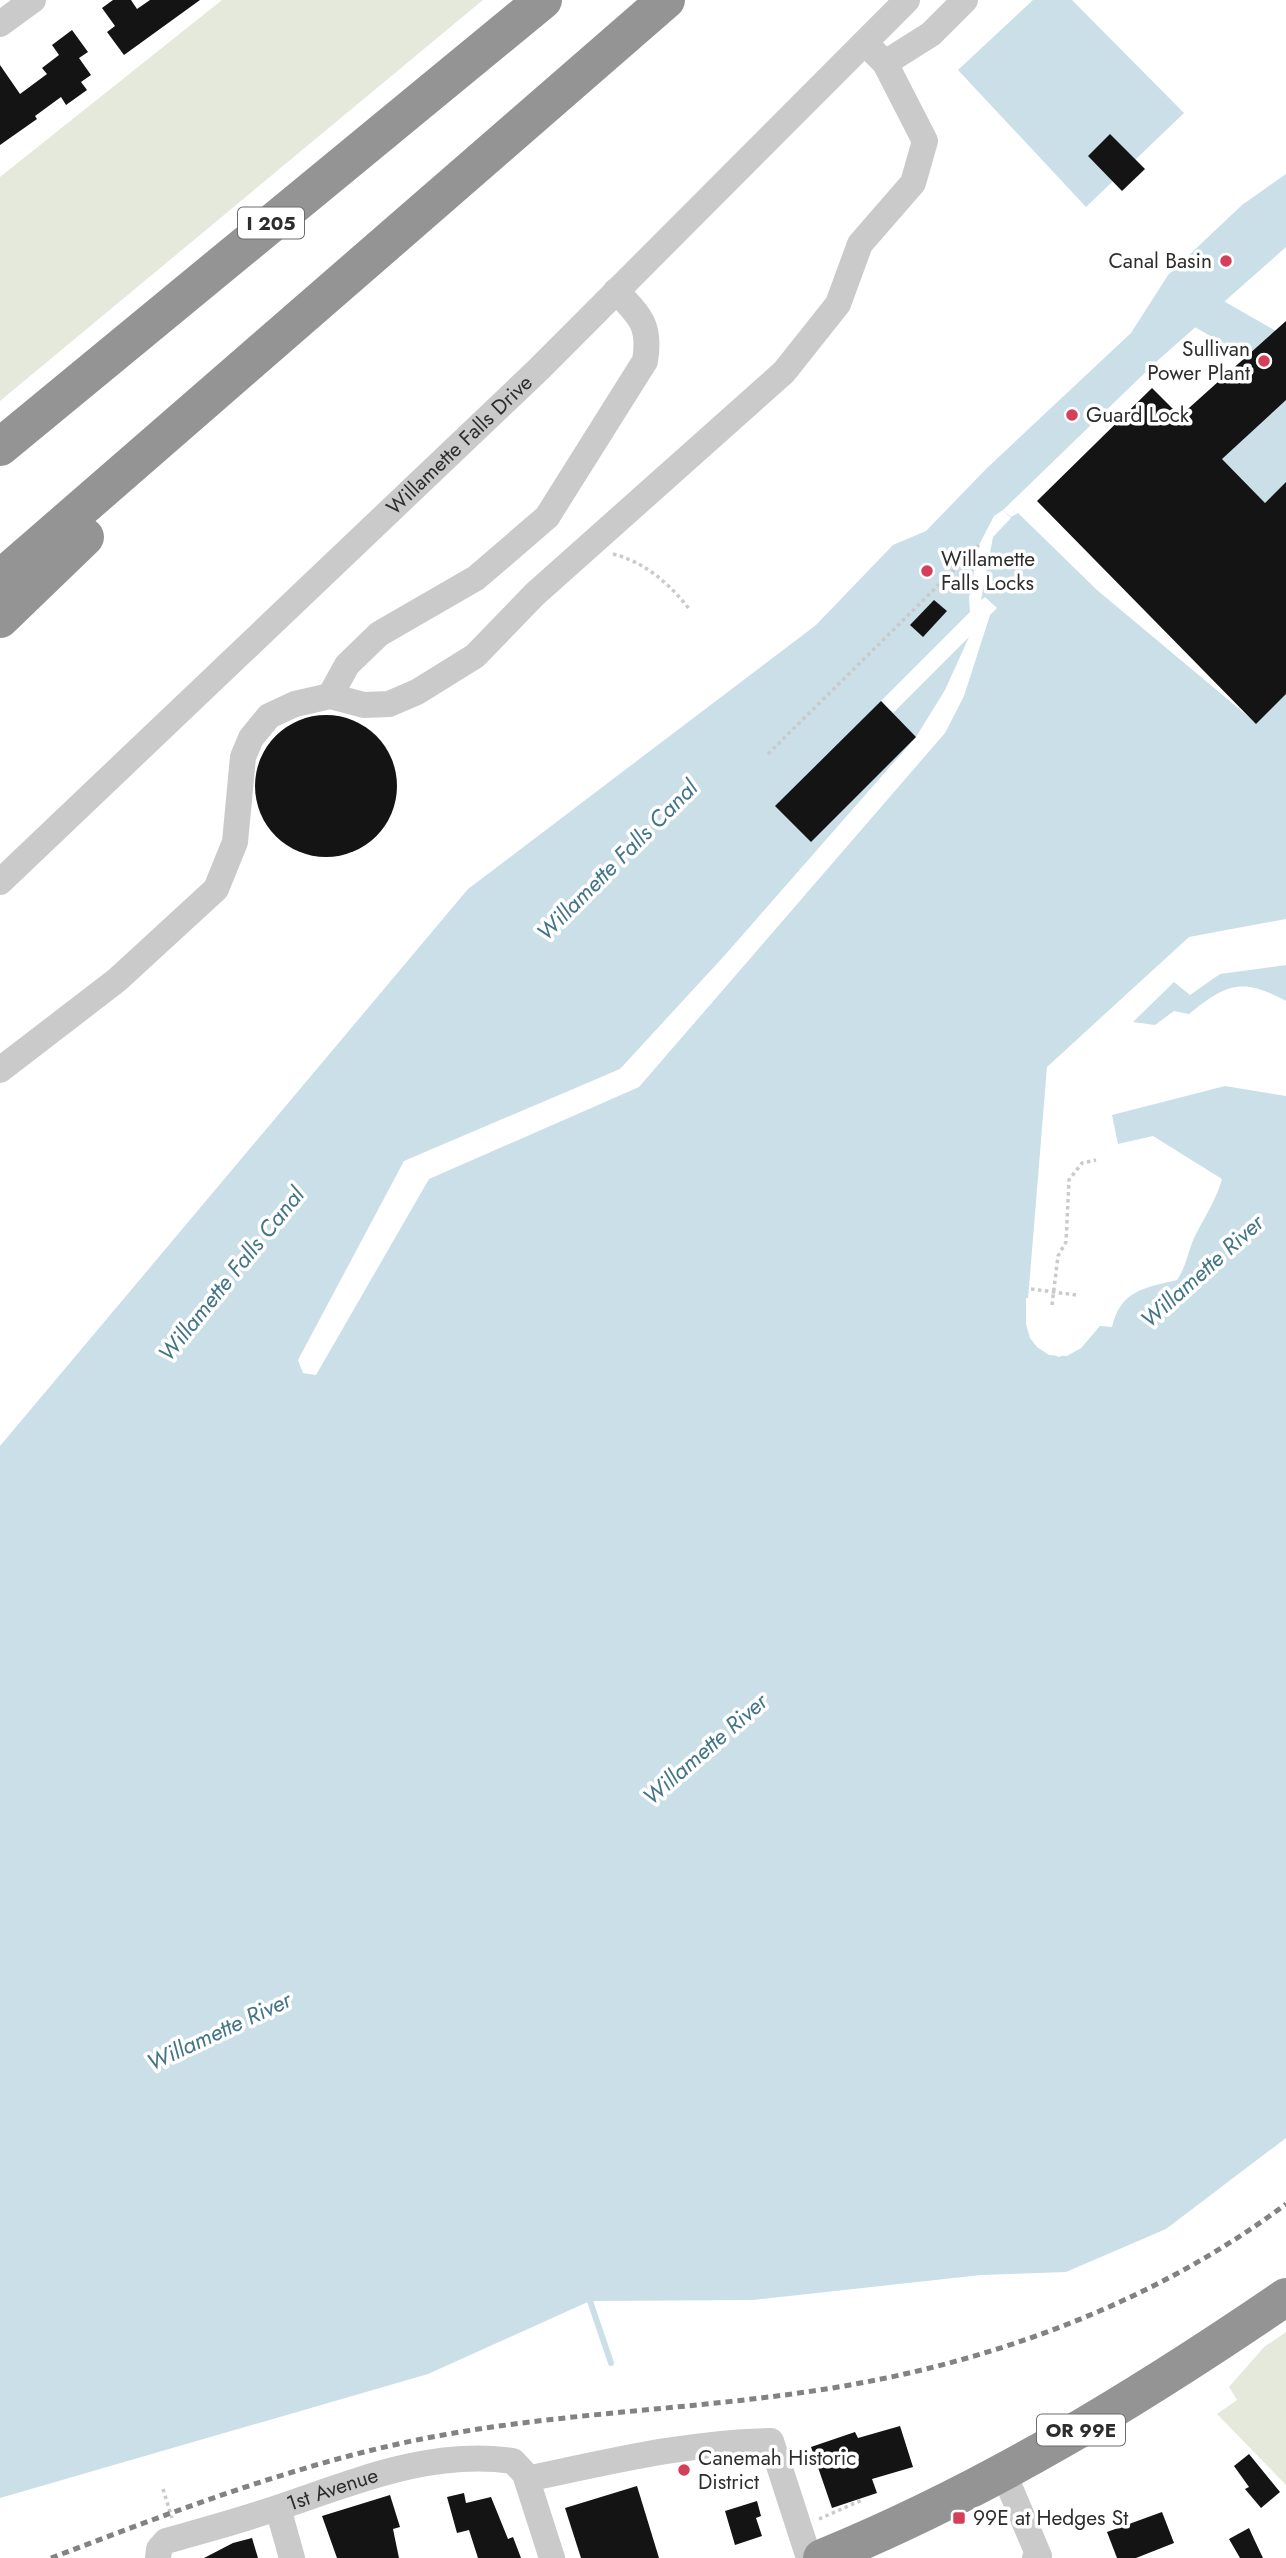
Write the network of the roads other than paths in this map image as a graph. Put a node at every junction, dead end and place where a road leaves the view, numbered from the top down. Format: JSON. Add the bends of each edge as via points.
{"nodes":[{"id":1,"x":33,"y":0,"type":"edge"},
{"id":2,"x":543,"y":0,"type":"edge"},
{"id":3,"x":667,"y":0,"type":"edge"},
{"id":4,"x":907,"y":0,"type":"edge"},
{"id":5,"x":965,"y":0,"type":"edge"},
{"id":6,"x":0,"y":24,"type":"edge"},
{"id":7,"x":864,"y":43,"type":"junction"},
{"id":8,"x":885,"y":63,"type":"junction"},
{"id":9,"x":404,"y":229,"type":"junction"},
{"id":10,"x":616,"y":291,"type":"junction"},
{"id":11,"x":0,"y":447,"type":"edge"},
{"id":12,"x":0,"y":579,"type":"edge"},
{"id":13,"x":0,"y":619,"type":"edge"},
{"id":14,"x":330,"y":696,"type":"junction"},
{"id":15,"x":0,"y":882,"type":"edge"},
{"id":16,"x":0,"y":1070,"type":"edge"},
{"id":17,"x":1286,"y":2297,"type":"edge"},
{"id":18,"x":520,"y":2470,"type":"junction"},
{"id":19,"x":1004,"y":2474,"type":"junction"},
{"id":20,"x":278,"y":2508,"type":"junction"},
{"id":21,"x":165,"y":2548,"type":"edge"},
{"id":22,"x":292,"y":2558,"type":"edge"},
{"id":23,"x":552,"y":2558,"type":"edge"},
{"id":24,"x":809,"y":2558,"type":"edge"},
{"id":25,"x":822,"y":2558,"type":"edge"},
{"id":26,"x":1035,"y":2558,"type":"edge"}],
"edges":[{"from":1,"to":6,"type":"street"},
{"from":2,"to":11,"type":"highway","number":"I 205"},
{"from":3,"to":9,"type":"highway"},
{"from":4,"to":7,"type":"street","name":"Willamette Falls Drive"},
{"from":5,"to":8,"type":"street","via":[[931,34]]},
{"from":7,"to":8,"type":"street"},
{"from":7,"to":10,"type":"street","name":"Willamette Falls Drive"},
{"from":8,"to":14,"type":"street","via":[[925,141],[913,183],[860,244],[838,304],[801,353],[535,594],[475,656],[389,704],[364,705]]},
{"from":9,"to":12,"type":"highway"},
{"from":9,"to":13,"type":"highway"},
{"from":10,"to":14,"type":"street","via":[[642,317],[649,340],[645,361],[547,517],[476,578],[379,634],[347,665]]},
{"from":10,"to":15,"type":"street","name":"Willamette Falls Drive"},
{"from":14,"to":16,"type":"street","via":[[270,716],[251,738],[239,782],[235,842],[216,889],[117,980]]},
{"from":17,"to":19,"type":"highway","number":"OR 99E","via":[[1174,2374]]},
{"from":18,"to":20,"type":"street","name":"1st Avenue","via":[[477,2458],[408,2467]]},
{"from":18,"to":23,"type":"street"},
{"from":18,"to":24,"type":"street","name":"1st Avenue","via":[[734,2441],[771,2441]]},
{"from":19,"to":25,"type":"highway","number":"OR 99E"},
{"from":19,"to":26,"type":"street","via":[[1039,2556]]},
{"from":20,"to":21,"type":"street","name":"1st Avenue"},
{"from":20,"to":22,"type":"street"}]}
